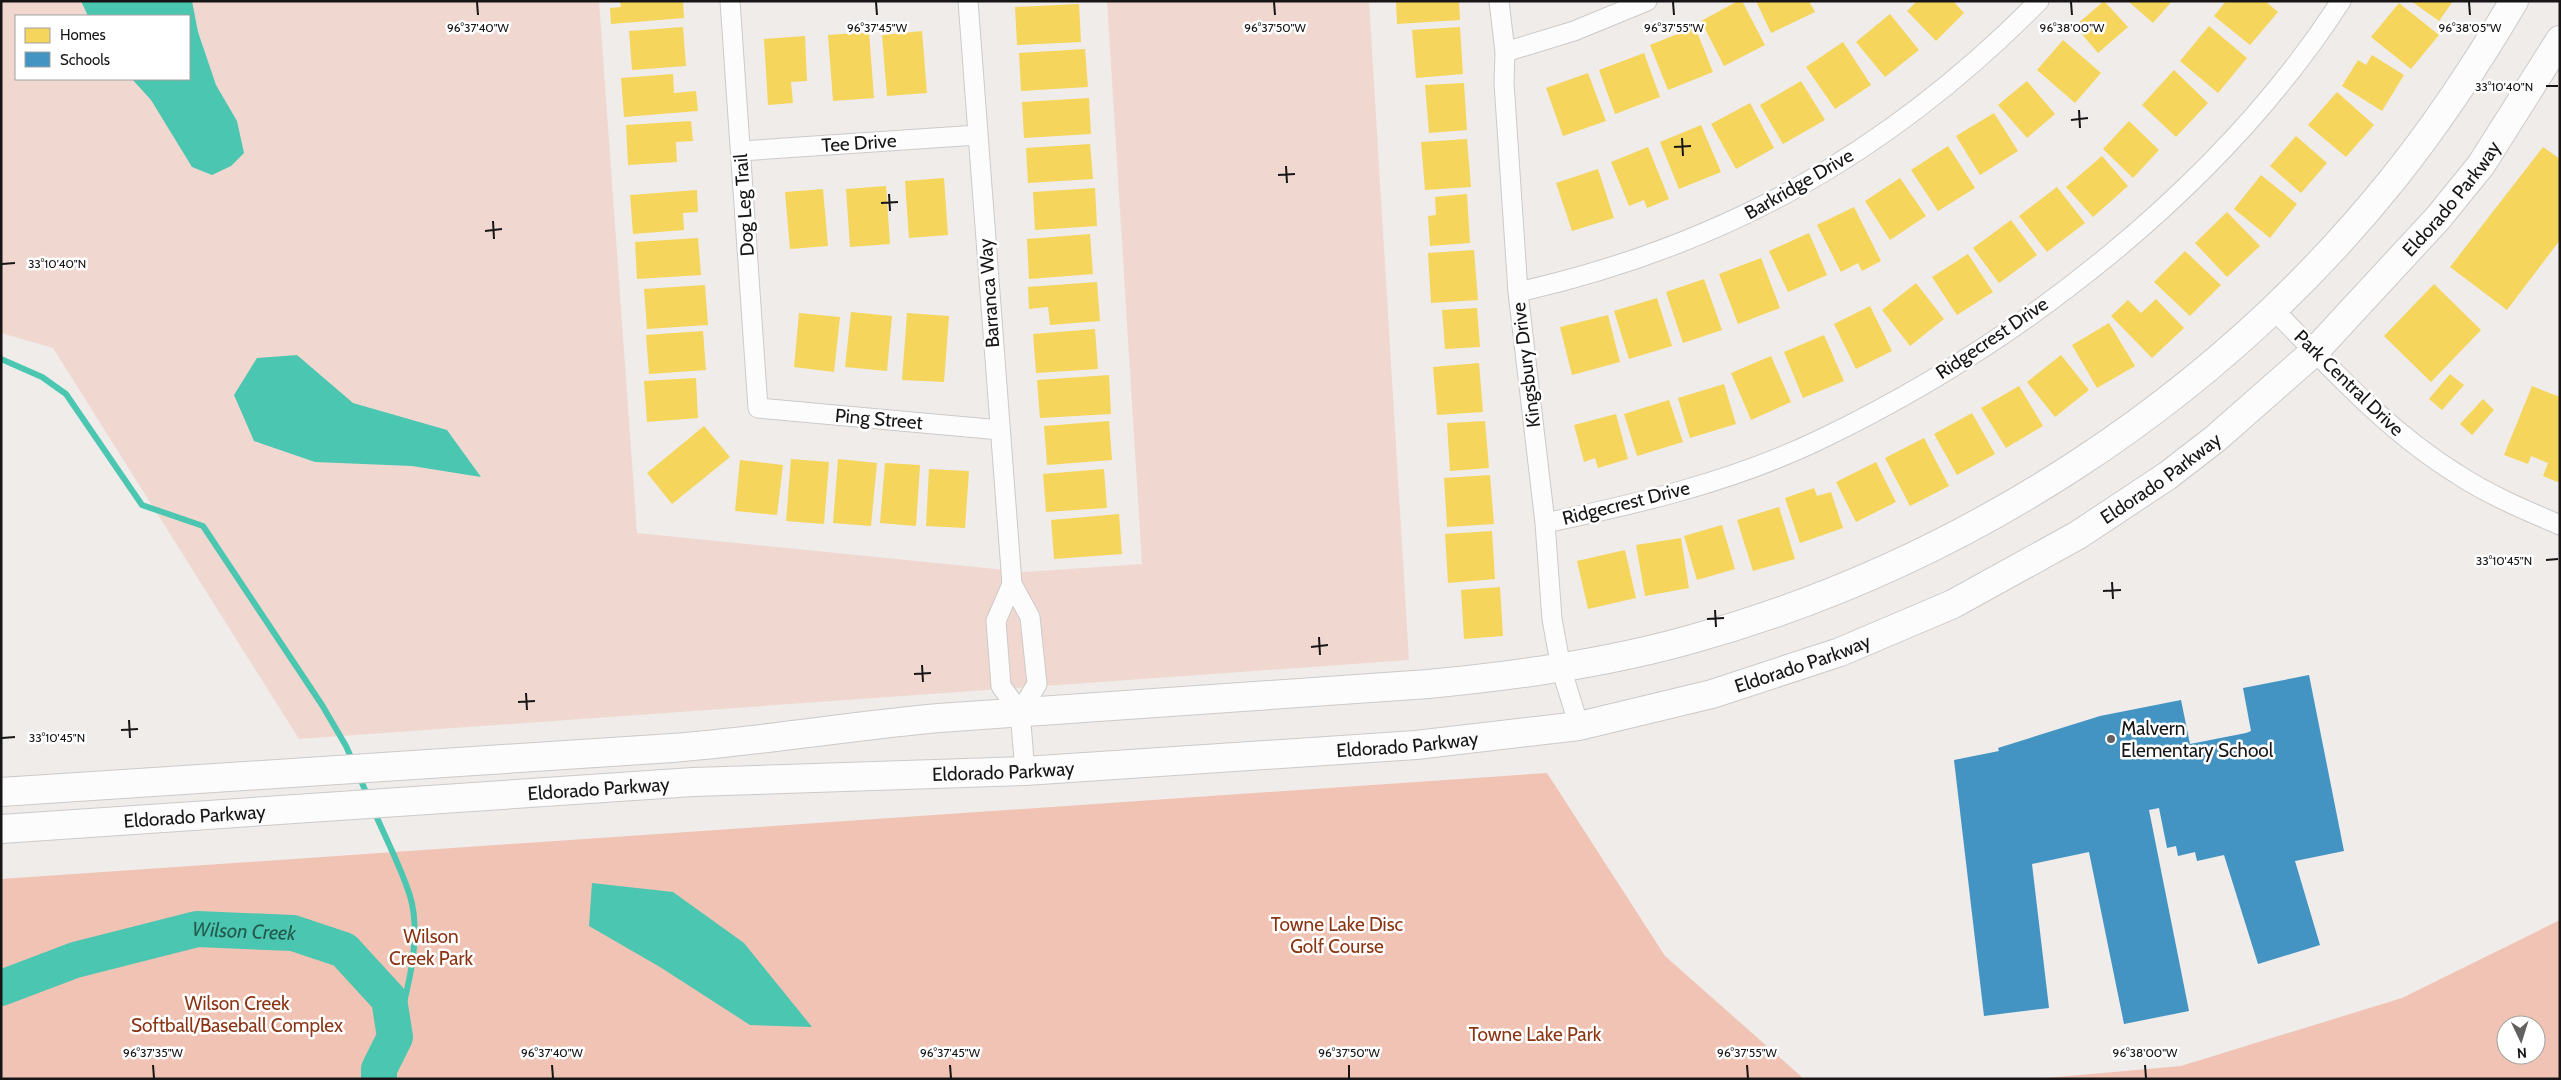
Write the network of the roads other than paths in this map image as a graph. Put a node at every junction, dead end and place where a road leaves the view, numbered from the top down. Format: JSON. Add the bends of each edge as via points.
{"nodes":[{"id":1,"x":730,"y":1,"type":"edge"},
{"id":2,"x":968,"y":1,"type":"edge"},
{"id":3,"x":1499,"y":1,"type":"edge"},
{"id":4,"x":1648,"y":1,"type":"edge"},
{"id":5,"x":2039,"y":1,"type":"edge"},
{"id":6,"x":2341,"y":1,"type":"edge"},
{"id":7,"x":2514,"y":1,"type":"edge"},
{"id":8,"x":2560,"y":40,"type":"edge"},
{"id":9,"x":1505,"y":52,"type":"junction"},
{"id":10,"x":978,"y":135,"type":"junction"},
{"id":11,"x":741,"y":151,"type":"junction"},
{"id":12,"x":1518,"y":292,"type":"junction"},
{"id":13,"x":2273,"y":308,"type":"junction"},
{"id":14,"x":2314,"y":351,"type":"junction"},
{"id":15,"x":758,"y":408,"type":"joint"},
{"id":16,"x":1000,"y":430,"type":"junction"},
{"id":17,"x":1544,"y":523,"type":"junction"},
{"id":18,"x":2560,"y":525,"type":"edge"},
{"id":19,"x":1012,"y":584,"type":"junction"},
{"id":20,"x":1561,"y":668,"type":"junction"},
{"id":21,"x":1020,"y":712,"type":"junction"},
{"id":22,"x":1579,"y":726,"type":"junction"},
{"id":23,"x":1025,"y":771,"type":"junction"},
{"id":24,"x":1,"y":792,"type":"edge"},
{"id":25,"x":1,"y":829,"type":"edge"}],
"edges":[{"from":1,"to":11,"type":"street","name":"Dog Leg Trail"},
{"from":2,"to":10,"type":"street","name":"Barranca Way"},
{"from":3,"to":9,"type":"street","name":"Kingsbury Drive"},
{"from":4,"to":9,"type":"street","via":[[1574,31]]},
{"from":5,"to":12,"type":"street","name":"Barkridge Drive","via":[[1998,43],[1919,109],[1834,167],[1752,213],[1658,253],[1568,281]]},
{"from":6,"to":17,"type":"street","name":"Ridgecrest Drive","via":[[2264,104],[2187,186],[2096,266],[2000,336],[1905,395],[1815,442],[1720,479],[1630,505]]},
{"from":7,"to":13,"type":"main road","name":"Eldorado Parkway","via":[[2448,105],[2393,179]]},
{"from":8,"to":14,"type":"main road","name":"Eldorado Parkway","via":[[2480,166],[2438,218]]},
{"from":9,"to":12,"type":"street","name":"Kingsbury Drive","via":[[1504,83]]},
{"from":10,"to":11,"type":"street","name":"Tee Drive"},
{"from":10,"to":16,"type":"street","name":"Barranca Way"},
{"from":11,"to":15,"type":"street","name":"Dog Leg Trail"},
{"from":12,"to":17,"type":"street","name":"Kingsbury Drive"},
{"from":13,"to":14,"type":"street","name":"Park Central Drive"},
{"from":13,"to":20,"type":"main road","name":"Eldorado Parkway","via":[[2211,364],[2141,420],[2082,462],[1969,529],[1794,606],[1686,641]]},
{"from":14,"to":18,"type":"street","name":"Park Central Drive","via":[[2366,405],[2413,444],[2458,475]]},
{"from":14,"to":22,"type":"main road","name":"Eldorado Parkway","via":[[2215,439],[2167,476],[2078,535],[1962,599],[1897,629],[1776,674],[1712,694]]},
{"from":15,"to":16,"type":"street","name":"Ping Street"},
{"from":16,"to":19,"type":"street","name":"Barranca Way"},
{"from":17,"to":20,"type":"street","name":"Kingsbury Drive","via":[[1552,619]]},
{"from":19,"to":21,"type":"street","name":"Barranca Way","via":[[996,621],[1001,686]]},
{"from":19,"to":21,"type":"street","name":"Barranca Way","via":[[1030,617],[1037,684]]},
{"from":20,"to":21,"type":"main road","name":"Eldorado Parkway","via":[[1428,684]]},
{"from":20,"to":22,"type":"street","name":"Kingsbury Drive"},
{"from":21,"to":23,"type":"street"},
{"from":21,"to":24,"type":"main road","name":"Eldorado Parkway","via":[[888,722],[790,737],[672,748]]},
{"from":22,"to":23,"type":"main road","name":"Eldorado Parkway","via":[[1416,746]]},
{"from":23,"to":25,"type":"main road","name":"Eldorado Parkway","via":[[694,782]]}]}
